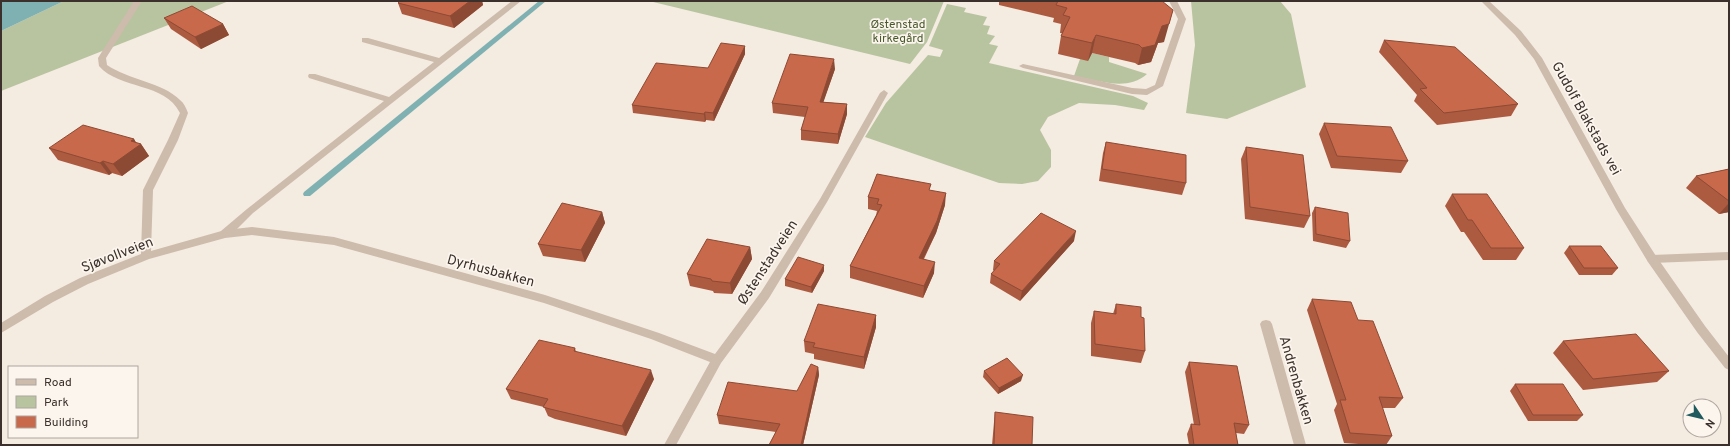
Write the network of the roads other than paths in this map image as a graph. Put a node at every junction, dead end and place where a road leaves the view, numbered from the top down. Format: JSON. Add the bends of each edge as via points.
{"nodes":[{"id":1,"x":138,"y":1,"type":"edge"},
{"id":2,"x":517,"y":1,"type":"edge"},
{"id":3,"x":1173,"y":1,"type":"edge"},
{"id":4,"x":1484,"y":1,"type":"edge"},
{"id":5,"x":365,"y":40,"type":"dead end"},
{"id":6,"x":439,"y":61,"type":"junction"},
{"id":7,"x":1023,"y":66,"type":"dead end"},
{"id":8,"x":312,"y":76,"type":"dead end"},
{"id":9,"x":884,"y":93,"type":"dead end"},
{"id":10,"x":390,"y":100,"type":"junction"},
{"id":11,"x":252,"y":231,"type":"joint"},
{"id":12,"x":226,"y":234,"type":"junction"},
{"id":13,"x":146,"y":256,"type":"junction"},
{"id":14,"x":1729,"y":256,"type":"edge"},
{"id":15,"x":1652,"y":259,"type":"junction"},
{"id":16,"x":1266,"y":324,"type":"dead end"},
{"id":17,"x":1,"y":329,"type":"edge"},
{"id":18,"x":717,"y":360,"type":"junction"},
{"id":19,"x":1729,"y":365,"type":"edge"},
{"id":20,"x":670,"y":445,"type":"edge"},
{"id":21,"x":1300,"y":445,"type":"edge"}],
"edges":[{"from":1,"to":13,"type":"street","via":[[102,58],[103,66],[128,81],[167,94],[179,103],[184,113],[148,190]]},
{"from":2,"to":6,"type":"street"},
{"from":3,"to":7,"type":"street","via":[[1182,19],[1159,86],[1147,92],[1132,91]]},
{"from":4,"to":15,"type":"street","name":"Gudolf Blakstads vei","via":[[1518,33],[1538,58],[1621,209]]},
{"from":5,"to":6,"type":"street"},
{"from":6,"to":10,"type":"street"},
{"from":8,"to":10,"type":"street"},
{"from":9,"to":18,"type":"street","name":"Østenstadveien","via":[[816,212],[764,295]]},
{"from":10,"to":12,"type":"street","via":[[250,211]]},
{"from":11,"to":12,"type":"street","name":"Sjøvollveien"},
{"from":11,"to":18,"type":"street","name":"Dyrhusbakken","via":[[334,241],[545,299]]},
{"from":12,"to":13,"type":"street","name":"Sjøvollveien"},
{"from":13,"to":17,"type":"street","name":"Sjøvollveien","via":[[84,281]]},
{"from":14,"to":15,"type":"street"},
{"from":15,"to":19,"type":"street","name":"Gudolf Blakstads vei"},
{"from":16,"to":21,"type":"street","name":"Andrenbakken"},
{"from":18,"to":20,"type":"street","name":"Østenstadveien"}]}
